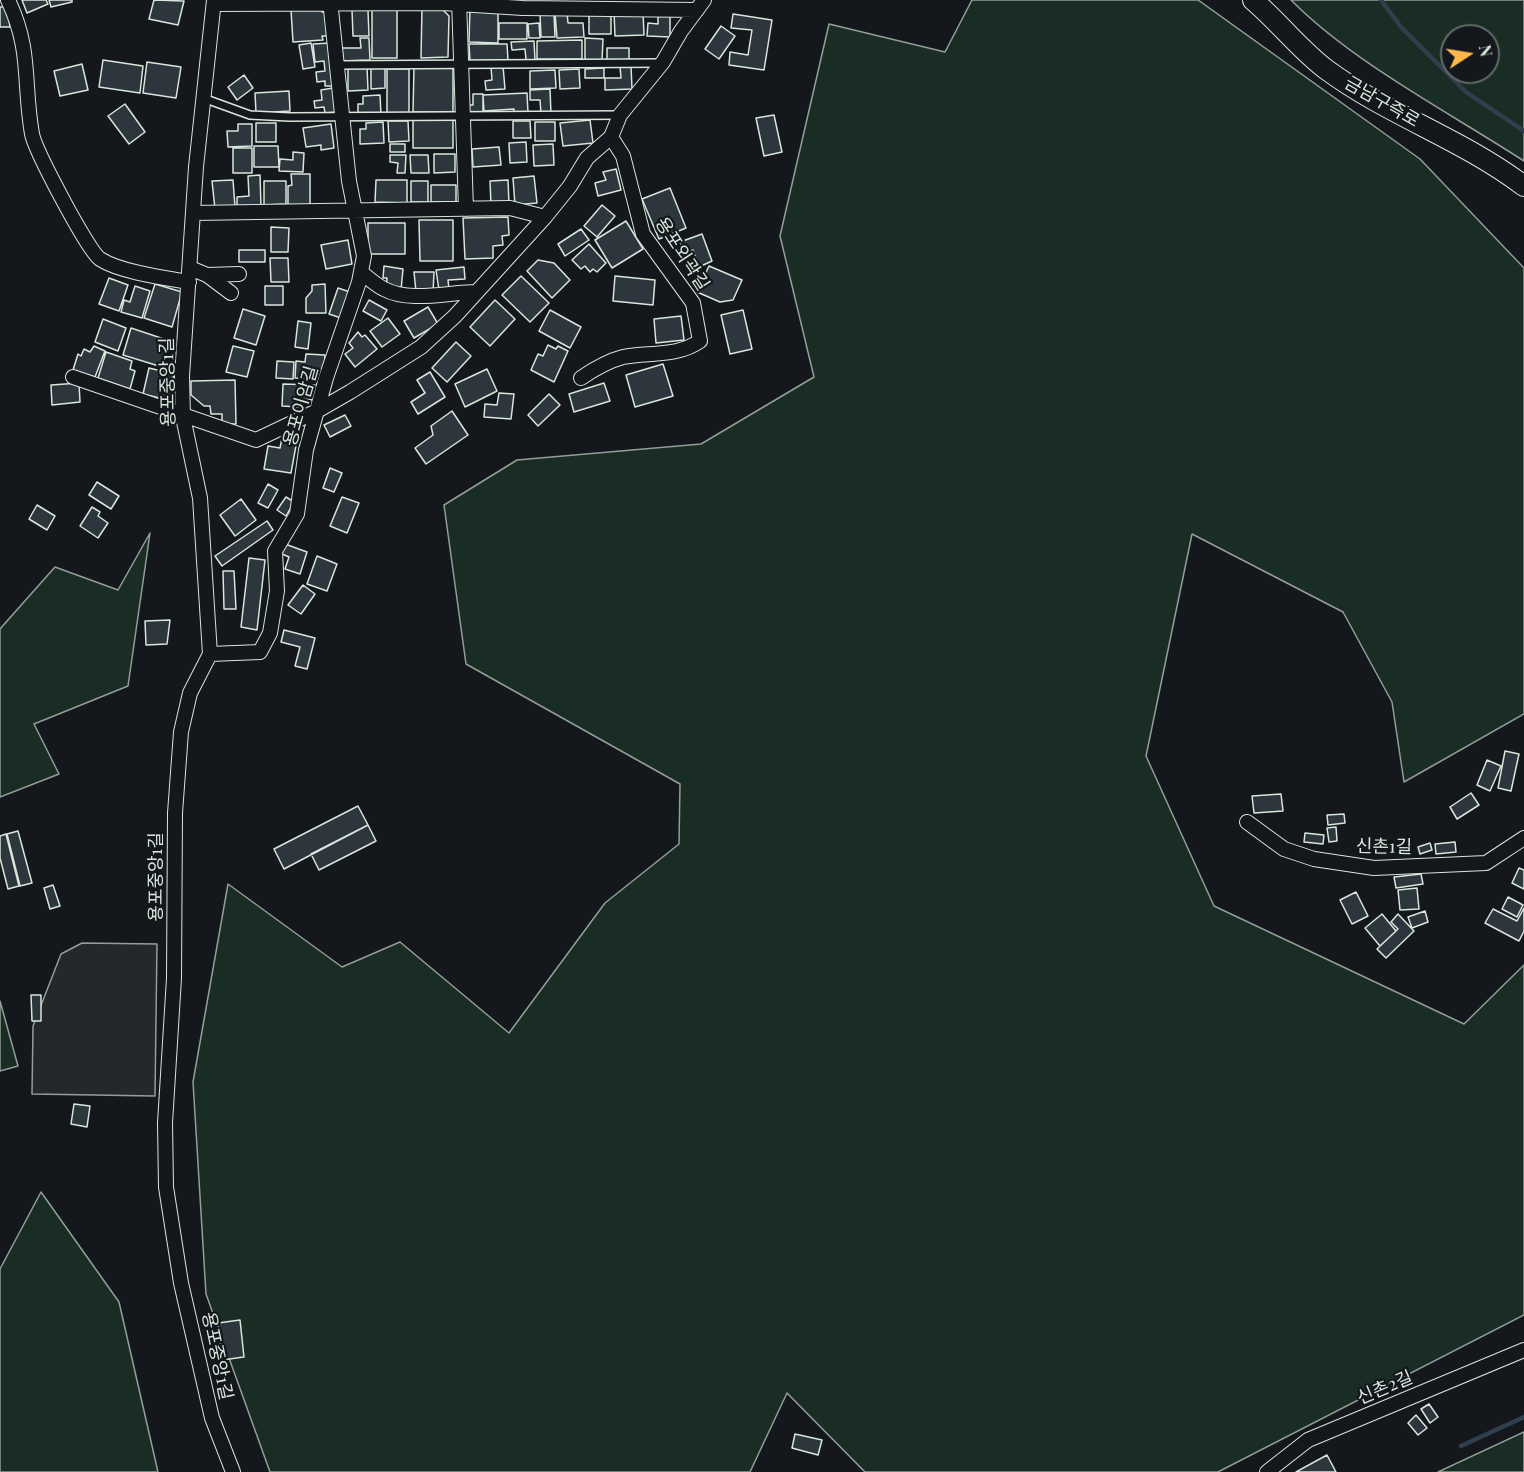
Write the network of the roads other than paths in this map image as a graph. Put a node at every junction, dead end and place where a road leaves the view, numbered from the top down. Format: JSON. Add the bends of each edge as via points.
{"nodes":[{"id":1,"x":8,"y":0,"type":"edge"},
{"id":2,"x":1253,"y":0,"type":"edge"},
{"id":3,"x":214,"y":2,"type":"edge"},
{"id":4,"x":330,"y":2,"type":"edge"},
{"id":5,"x":460,"y":2,"type":"edge"},
{"id":6,"x":701,"y":5,"type":"edge"},
{"id":7,"x":663,"y":63,"type":"junction"},
{"id":8,"x":336,"y":65,"type":"junction"},
{"id":9,"x":462,"y":65,"type":"junction"},
{"id":10,"x":203,"y":98,"type":"junction"},
{"id":11,"x":620,"y":115,"type":"junction"},
{"id":12,"x":342,"y":117,"type":"junction"},
{"id":13,"x":463,"y":117,"type":"junction"},
{"id":14,"x":611,"y":137,"type":"junction"},
{"id":15,"x":1524,"y":186,"type":"edge"},
{"id":16,"x":355,"y":209,"type":"junction"},
{"id":17,"x":466,"y":209,"type":"junction"},
{"id":18,"x":193,"y":213,"type":"junction"},
{"id":19,"x":545,"y":217,"type":"junction"},
{"id":20,"x":361,"y":273,"type":"junction"},
{"id":21,"x":238,"y":274,"type":"dead end"},
{"id":22,"x":190,"y":275,"type":"junction"},
{"id":23,"x":207,"y":275,"type":"junction"},
{"id":24,"x":477,"y":292,"type":"junction"},
{"id":25,"x":231,"y":293,"type":"dead end"},
{"id":26,"x":73,"y":377,"type":"dead end"},
{"id":27,"x":581,"y":378,"type":"dead end"},
{"id":28,"x":317,"y":411,"type":"junction"},
{"id":29,"x":183,"y":417,"type":"junction"},
{"id":30,"x":210,"y":654,"type":"junction"},
{"id":31,"x":1248,"y":822,"type":"dead end"},
{"id":32,"x":1524,"y":838,"type":"edge"},
{"id":33,"x":1524,"y":1350,"type":"edge"},
{"id":34,"x":233,"y":1472,"type":"edge"},
{"id":35,"x":1267,"y":1472,"type":"edge"}],
"edges":[{"from":1,"to":22,"type":"street","via":[[26,48],[32,137],[87,242],[100,259],[143,274]]},
{"from":2,"to":15,"type":"main road","name":"금남구즉로","via":[[1326,69],[1407,118],[1464,145]]},
{"from":3,"to":4,"type":"street"},
{"from":3,"to":10,"type":"street","name":"용포중앙1길"},
{"from":4,"to":5,"type":"street"},
{"from":4,"to":8,"type":"street","name":"용포이암길"},
{"from":5,"to":6,"type":"street","via":[[523,8]]},
{"from":5,"to":9,"type":"street"},
{"from":6,"to":7,"type":"street"},
{"from":7,"to":9,"type":"lane"},
{"from":7,"to":11,"type":"street"},
{"from":8,"to":9,"type":"lane"},
{"from":8,"to":12,"type":"street","name":"용포이암길"},
{"from":9,"to":13,"type":"street"},
{"from":10,"to":12,"type":"lane","via":[[250,115]]},
{"from":10,"to":18,"type":"street","name":"용포중앙1길"},
{"from":11,"to":13,"type":"lane"},
{"from":11,"to":14,"type":"street"},
{"from":12,"to":13,"type":"lane"},
{"from":12,"to":16,"type":"street","name":"용포이암길"},
{"from":13,"to":17,"type":"street"},
{"from":14,"to":19,"type":"street","via":[[586,158]]},
{"from":14,"to":27,"type":"street","name":"용포외곽길","via":[[623,156],[643,234],[693,303],[700,341],[686,350],[621,357]]},
{"from":16,"to":17,"type":"street"},
{"from":16,"to":18,"type":"street"},
{"from":16,"to":20,"type":"street","name":"용포이암길","via":[[363,256]]},
{"from":17,"to":19,"type":"street","via":[[510,208]]},
{"from":18,"to":22,"type":"street","name":"용포중앙1길"},
{"from":19,"to":24,"type":"street"},
{"from":20,"to":24,"type":"street","via":[[385,290],[407,295],[431,297],[446,292]]},
{"from":20,"to":28,"type":"street","name":"용포이암길"},
{"from":21,"to":23,"type":"street"},
{"from":22,"to":23,"type":"street"},
{"from":22,"to":29,"type":"street","name":"용포중앙1길","via":[[182,376]]},
{"from":23,"to":25,"type":"street"},
{"from":24,"to":28,"type":"street","via":[[421,347]]},
{"from":26,"to":29,"type":"street"},
{"from":28,"to":29,"type":"street","via":[[256,440]]},
{"from":28,"to":30,"type":"street","name":"용포이암길","via":[[306,450],[297,514],[275,551],[278,591],[270,633],[260,652]]},
{"from":29,"to":30,"type":"street","name":"용포중앙1길","via":[[200,498]]},
{"from":30,"to":34,"type":"street","name":"용포중앙1길","via":[[190,693],[181,732],[175,813],[166,1187],[181,1283],[212,1418]]},
{"from":31,"to":32,"type":"street","name":"신촌1길","via":[[1284,849],[1314,859],[1374,868],[1486,863]]},
{"from":33,"to":35,"type":"street","name":"신촌2길","via":[[1308,1440]]}]}
